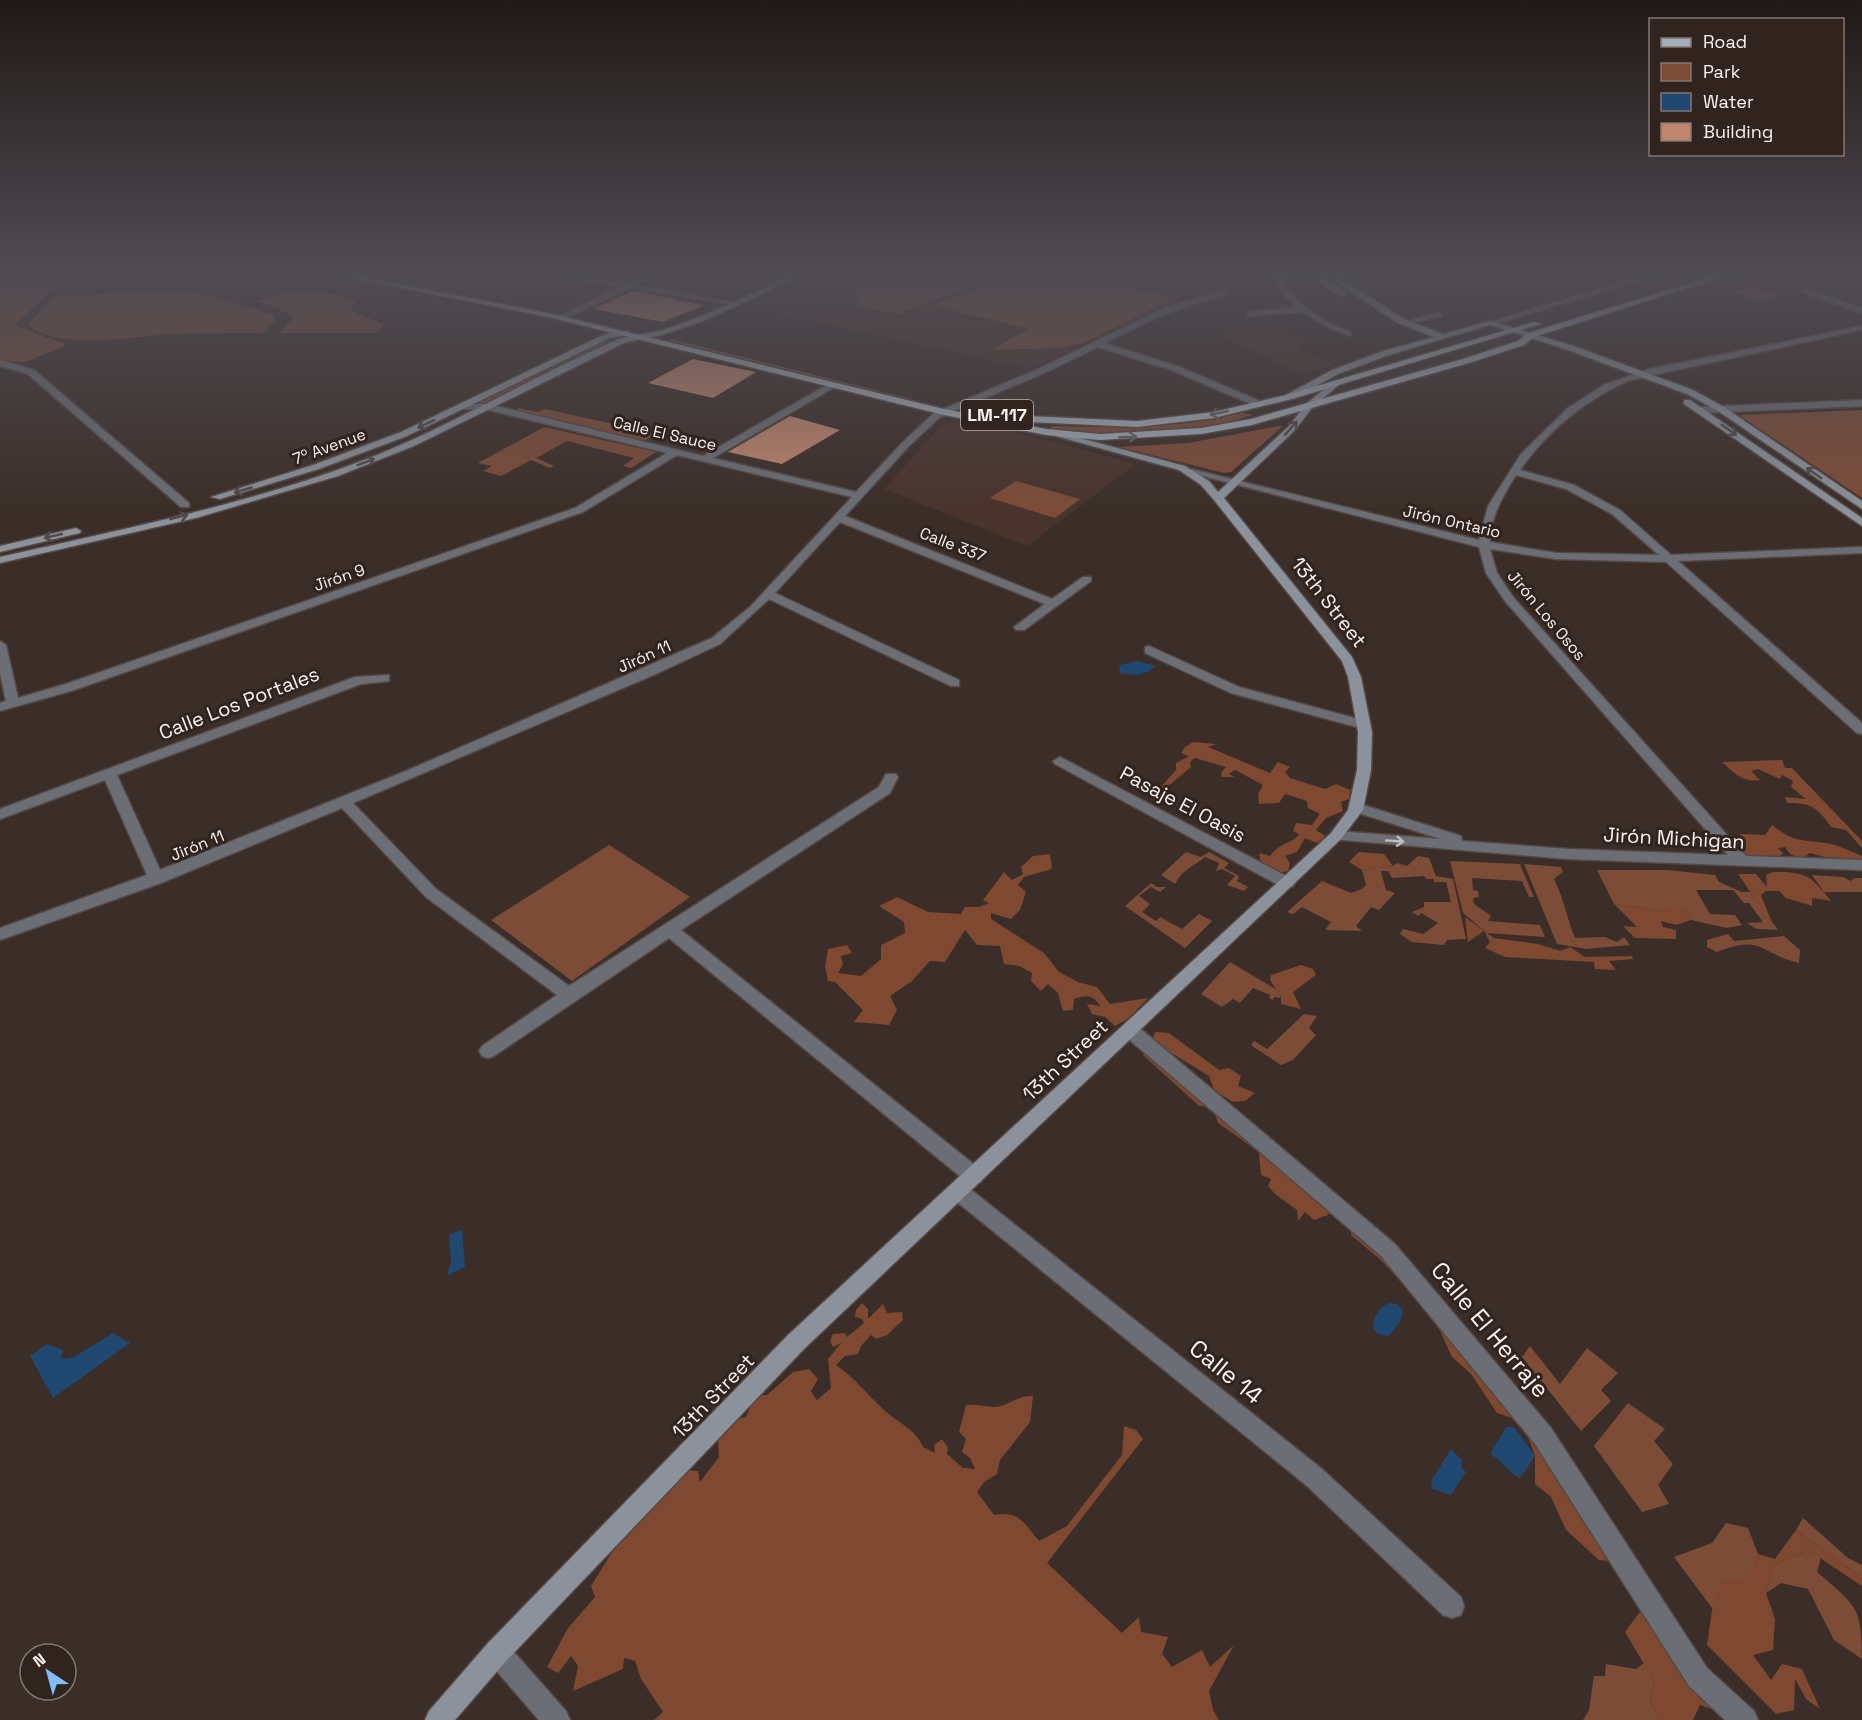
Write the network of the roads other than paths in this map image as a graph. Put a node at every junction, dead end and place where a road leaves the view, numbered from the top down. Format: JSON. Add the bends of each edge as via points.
{"nodes":[{"id":1,"x":574,"y":352,"type":"edge"},
{"id":2,"x":599,"y":352,"type":"edge"},
{"id":3,"x":701,"y":352,"type":"edge"},
{"id":4,"x":732,"y":352,"type":"edge"},
{"id":5,"x":1079,"y":352,"type":"edge"},
{"id":6,"x":1124,"y":352,"type":"edge"},
{"id":7,"x":1392,"y":352,"type":"edge"},
{"id":8,"x":1441,"y":352,"type":"edge"},
{"id":9,"x":1495,"y":352,"type":"edge"},
{"id":10,"x":1565,"y":352,"type":"edge"},
{"id":11,"x":1575,"y":352,"type":"edge"},
{"id":12,"x":1746,"y":352,"type":"edge"},
{"id":13,"x":0,"y":363,"type":"edge"},
{"id":14,"x":1643,"y":374,"type":"junction"},
{"id":15,"x":1629,"y":378,"type":"junction"},
{"id":16,"x":1337,"y":383,"type":"junction"},
{"id":17,"x":832,"y":385,"type":"junction"},
{"id":18,"x":1289,"y":397,"type":"junction"},
{"id":19,"x":1862,"y":403,"type":"edge"},
{"id":20,"x":1259,"y":404,"type":"junction"},
{"id":21,"x":462,"y":406,"type":"junction"},
{"id":22,"x":488,"y":406,"type":"junction"},
{"id":23,"x":1309,"y":406,"type":"junction"},
{"id":24,"x":949,"y":409,"type":"junction"},
{"id":25,"x":1721,"y":409,"type":"junction"},
{"id":26,"x":1701,"y":410,"type":"junction"},
{"id":27,"x":1046,"y":432,"type":"junction"},
{"id":28,"x":677,"y":451,"type":"junction"},
{"id":29,"x":706,"y":458,"type":"junction"},
{"id":30,"x":1182,"y":468,"type":"junction"},
{"id":31,"x":1514,"y":471,"type":"junction"},
{"id":32,"x":1236,"y":481,"type":"junction"},
{"id":33,"x":860,"y":496,"type":"junction"},
{"id":34,"x":1218,"y":498,"type":"junction"},
{"id":35,"x":207,"y":500,"type":"dead end"},
{"id":36,"x":1862,"y":506,"type":"edge"},
{"id":37,"x":174,"y":508,"type":"dead end"},
{"id":38,"x":840,"y":518,"type":"junction"},
{"id":39,"x":1862,"y":523,"type":"edge"},
{"id":40,"x":86,"y":529,"type":"dead end"},
{"id":41,"x":1484,"y":545,"type":"junction"},
{"id":42,"x":0,"y":549,"type":"edge"},
{"id":43,"x":1862,"y":550,"type":"edge"},
{"id":44,"x":1670,"y":559,"type":"junction"},
{"id":45,"x":0,"y":560,"type":"edge"},
{"id":46,"x":1087,"y":579,"type":"dead end"},
{"id":47,"x":768,"y":594,"type":"junction"},
{"id":48,"x":1053,"y":603,"type":"junction"},
{"id":49,"x":1020,"y":627,"type":"dead end"},
{"id":50,"x":0,"y":645,"type":"edge"},
{"id":51,"x":1149,"y":651,"type":"dead end"},
{"id":52,"x":385,"y":678,"type":"dead end"},
{"id":53,"x":955,"y":683,"type":"dead end"},
{"id":54,"x":13,"y":704,"type":"junction"},
{"id":55,"x":0,"y":707,"type":"edge"},
{"id":56,"x":1364,"y":725,"type":"junction"},
{"id":57,"x":1862,"y":730,"type":"edge"},
{"id":58,"x":1060,"y":761,"type":"dead end"},
{"id":59,"x":110,"y":775,"type":"junction"},
{"id":60,"x":891,"y":777,"type":"dead end"},
{"id":61,"x":344,"y":802,"type":"junction"},
{"id":62,"x":1357,"y":808,"type":"junction"},
{"id":63,"x":0,"y":814,"type":"edge"},
{"id":64,"x":1336,"y":836,"type":"junction"},
{"id":65,"x":1485,"y":848,"type":"junction"},
{"id":66,"x":1743,"y":862,"type":"junction"},
{"id":67,"x":1862,"y":865,"type":"edge"},
{"id":68,"x":156,"y":879,"type":"junction"},
{"id":69,"x":1287,"y":883,"type":"junction"},
{"id":70,"x":670,"y":930,"type":"junction"},
{"id":71,"x":0,"y":934,"type":"edge"},
{"id":72,"x":569,"y":995,"type":"junction"},
{"id":73,"x":1130,"y":1030,"type":"junction"},
{"id":74,"x":488,"y":1051,"type":"dead end"},
{"id":75,"x":974,"y":1176,"type":"junction"},
{"id":76,"x":958,"y":1191,"type":"junction"},
{"id":77,"x":1452,"y":1606,"type":"dead end"},
{"id":78,"x":497,"y":1652,"type":"junction"},
{"id":79,"x":438,"y":1720,"type":"edge"},
{"id":80,"x":557,"y":1720,"type":"edge"},
{"id":81,"x":1745,"y":1720,"type":"edge"}],
"edges":[{"from":1,"to":21,"type":"street","name":"7º Avenue"},
{"from":2,"to":22,"type":"street","name":"7º Avenue"},
{"from":3,"to":17,"type":"main road","number":"LM-117"},
{"from":4,"to":24,"type":"main road","number":"LM-117"},
{"from":5,"to":24,"type":"street","name":"Jirón 11"},
{"from":6,"to":20,"type":"street","via":[[1174,368]]},
{"from":7,"to":18,"type":"street","via":[[1335,372]]},
{"from":8,"to":16,"type":"main road","number":"LM-117"},
{"from":9,"to":23,"type":"main road","number":"LM-117"},
{"from":10,"to":15,"type":"street"},
{"from":11,"to":14,"type":"street"},
{"from":12,"to":14,"type":"street","name":"Jirón Los Osos"},
{"from":13,"to":37,"type":"street","via":[[31,372],[190,504]]},
{"from":14,"to":15,"type":"street","name":"Jirón Los Osos"},
{"from":14,"to":25,"type":"street"},
{"from":15,"to":26,"type":"street","via":[[1664,390]]},
{"from":15,"to":31,"type":"street","name":"Jirón Los Osos","via":[[1592,395],[1562,417]]},
{"from":16,"to":18,"type":"main road","number":"LM-117"},
{"from":16,"to":23,"type":"street"},
{"from":17,"to":24,"type":"main road","number":"LM-117"},
{"from":17,"to":29,"type":"street"},
{"from":18,"to":20,"type":"main road","number":"LM-117"},
{"from":19,"to":25,"type":"street"},
{"from":20,"to":24,"type":"main road","number":"LM-117","one_way":true,"via":[[1137,424],[1053,422]]},
{"from":21,"to":22,"type":"street","name":"Calle El Sauce"},
{"from":21,"to":35,"type":"street","name":"7º Avenue","one_way":true,"via":[[360,451]]},
{"from":22,"to":28,"type":"street","name":"Calle El Sauce"},
{"from":45,"to":22,"type":"street","name":"7º Avenue","one_way":true,"via":[[142,521],[280,491],[424,438]]},
{"from":27,"to":23,"type":"main road","number":"LM-117","one_way":true,"via":[[1100,437],[1185,432],[1252,422]]},
{"from":32,"to":23,"type":"street","one_way":true,"via":[[1292,428]]},
{"from":24,"to":27,"type":"main road","number":"LM-117"},
{"from":24,"to":33,"type":"street","name":"Jirón 11","via":[[906,444]]},
{"from":25,"to":26,"type":"street"},
{"from":36,"to":25,"type":"street","one_way":true},
{"from":26,"to":39,"type":"street","one_way":true},
{"from":27,"to":30,"type":"street","name":"Jirón Ontario"},
{"from":28,"to":29,"type":"street","name":"Calle El Sauce"},
{"from":28,"to":54,"type":"street","name":"Jirón 9","via":[[579,510]]},
{"from":29,"to":33,"type":"street","name":"Calle El Sauce"},
{"from":30,"to":32,"type":"street","name":"Jirón Ontario"},
{"from":30,"to":34,"type":"street","name":"13th Street","via":[[1205,483]]},
{"from":31,"to":41,"type":"street","name":"Jirón Los Osos","via":[[1492,509]]},
{"from":31,"to":44,"type":"street","via":[[1588,494],[1616,512]]},
{"from":32,"to":34,"type":"street"},
{"from":32,"to":41,"type":"street","name":"Jirón Ontario"},
{"from":33,"to":38,"type":"street","name":"Jirón 11"},
{"from":34,"to":56,"type":"street","name":"13th Street","via":[[1348,660],[1357,680]]},
{"from":38,"to":47,"type":"street","name":"Jirón 11"},
{"from":38,"to":48,"type":"street","name":"Calle 337"},
{"from":40,"to":42,"type":"street","one_way":true},
{"from":41,"to":44,"type":"street","name":"Jirón Ontario","via":[[1575,558]]},
{"from":41,"to":66,"type":"street","name":"Jirón Los Osos","via":[[1487,565],[1509,599]]},
{"from":43,"to":44,"type":"street","name":"Jirón Ontario"},
{"from":44,"to":57,"type":"street"},
{"from":46,"to":48,"type":"street"},
{"from":47,"to":53,"type":"street"},
{"from":47,"to":61,"type":"street","name":"Jirón 11","via":[[716,640],[678,660]]},
{"from":48,"to":49,"type":"street"},
{"from":50,"to":54,"type":"street"},
{"from":51,"to":56,"type":"street","via":[[1235,690]]},
{"from":52,"to":59,"type":"street","name":"Calle Los Portales","via":[[359,680]]},
{"from":54,"to":55,"type":"street","name":"Jirón 9"},
{"from":56,"to":62,"type":"street","name":"13th Street","via":[[1366,749]]},
{"from":58,"to":69,"type":"street","name":"Pasaje El Oasis"},
{"from":59,"to":63,"type":"street","name":"Calle Los Portales"},
{"from":59,"to":68,"type":"street"},
{"from":60,"to":70,"type":"street","via":[[885,790]]},
{"from":61,"to":68,"type":"street","name":"Jirón 11"},
{"from":61,"to":72,"type":"street","via":[[431,893]]},
{"from":62,"to":64,"type":"street","name":"13th Street"},
{"from":62,"to":65,"type":"street","name":"Jirón Michigan"},
{"from":64,"to":65,"type":"street","name":"Jirón Michigan","one_way":true},
{"from":64,"to":69,"type":"street","name":"13th Street"},
{"from":65,"to":66,"type":"street","name":"Jirón Michigan"},
{"from":66,"to":67,"type":"street","name":"Jirón Michigan"},
{"from":68,"to":71,"type":"street","name":"Jirón 11"},
{"from":69,"to":73,"type":"street","name":"13th Street"},
{"from":70,"to":72,"type":"street"},
{"from":70,"to":75,"type":"street"},
{"from":72,"to":74,"type":"street"},
{"from":73,"to":75,"type":"street","name":"13th Street"},
{"from":73,"to":81,"type":"street","name":"Calle El Herraje","via":[[1388,1250],[1543,1436],[1698,1677]]},
{"from":75,"to":76,"type":"street","name":"13th Street"},
{"from":76,"to":77,"type":"street","name":"Calle 14","via":[[1314,1478]]},
{"from":76,"to":78,"type":"street","name":"13th Street","via":[[796,1342]]},
{"from":78,"to":79,"type":"street","name":"13th Street"},
{"from":78,"to":80,"type":"street"}]}
